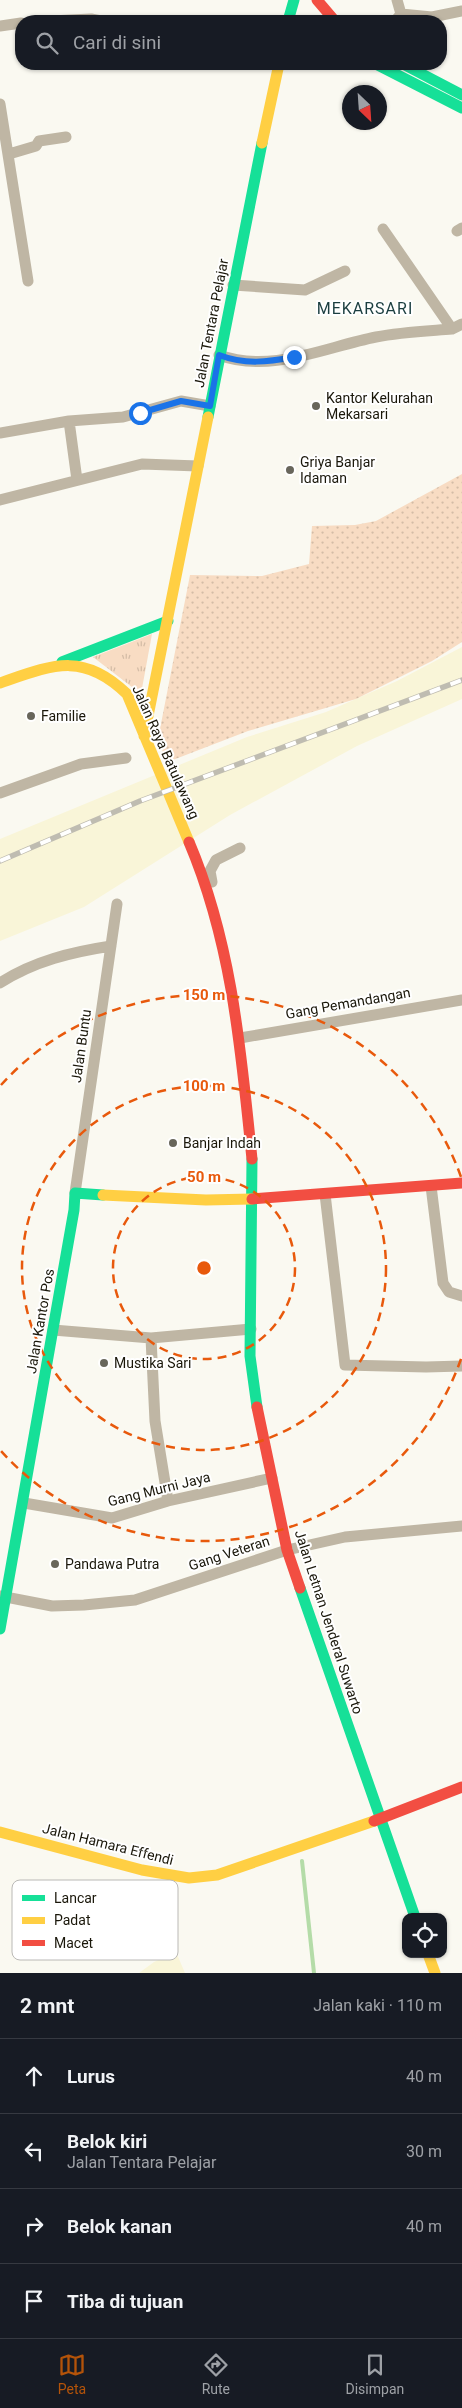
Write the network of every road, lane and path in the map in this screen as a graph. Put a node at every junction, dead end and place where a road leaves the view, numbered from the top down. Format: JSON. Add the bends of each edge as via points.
{"nodes":[{"id":1,"x":294,"y":0,"type":"edge"},
{"id":2,"x":317,"y":0,"type":"edge"},
{"id":3,"x":397,"y":0,"type":"edge"},
{"id":4,"x":462,"y":11,"type":"edge"},
{"id":5,"x":292,"y":15,"type":"edge"},
{"id":6,"x":330,"y":15,"type":"edge"},
{"id":7,"x":398,"y":15,"type":"edge"},
{"id":8,"x":442,"y":15,"type":"edge"},
{"id":9,"x":15,"y":24,"type":"edge"},
{"id":10,"x":0,"y":26,"type":"edge"},
{"id":11,"x":278,"y":70,"type":"edge"},
{"id":12,"x":282,"y":70,"type":"edge"},
{"id":13,"x":388,"y":70,"type":"edge"},
{"id":14,"x":414,"y":70,"type":"edge"},
{"id":15,"x":276,"y":76,"type":"junction"},
{"id":16,"x":462,"y":95,"type":"edge"},
{"id":17,"x":0,"y":104,"type":"edge"},
{"id":18,"x":462,"y":108,"type":"edge"},
{"id":19,"x":66,"y":137,"type":"dead end"},
{"id":20,"x":6,"y":162,"type":"edge"},
{"id":21,"x":383,"y":229,"type":"dead end"},
{"id":22,"x":345,"y":271,"type":"dead end"},
{"id":23,"x":28,"y":281,"type":"dead end"},
{"id":24,"x":233,"y":285,"type":"junction"},
{"id":25,"x":457,"y":327,"type":"edge"},
{"id":26,"x":219,"y":355,"type":"junction"},
{"id":27,"x":210,"y":406,"type":"junction"},
{"id":28,"x":69,"y":421,"type":"junction"},
{"id":29,"x":0,"y":433,"type":"edge"},
{"id":30,"x":198,"y":466,"type":"junction"},
{"id":31,"x":77,"y":480,"type":"junction"},
{"id":32,"x":0,"y":500,"type":"edge"},
{"id":33,"x":168,"y":621,"type":"junction"},
{"id":34,"x":48,"y":666,"type":"junction"},
{"id":35,"x":0,"y":683,"type":"edge"},
{"id":36,"x":144,"y":736,"type":"junction"},
{"id":37,"x":126,"y":758,"type":"dead end"},
{"id":38,"x":0,"y":793,"type":"edge"},
{"id":39,"x":240,"y":848,"type":"dead end"},
{"id":40,"x":200,"y":867,"type":"joint"},
{"id":41,"x":117,"y":904,"type":"dead end"},
{"id":42,"x":111,"y":946,"type":"junction"},
{"id":43,"x":0,"y":983,"type":"edge"},
{"id":44,"x":462,"y":1000,"type":"edge"},
{"id":45,"x":239,"y":1034,"type":"junction"},
{"id":46,"x":462,"y":1183,"type":"edge"},
{"id":47,"x":431,"y":1186,"type":"junction"},
{"id":48,"x":75,"y":1193,"type":"junction"},
{"id":49,"x":325,"y":1194,"type":"junction"},
{"id":50,"x":252,"y":1199,"type":"junction"},
{"id":51,"x":462,"y":1296,"type":"edge"},
{"id":52,"x":251,"y":1329,"type":"junction"},
{"id":53,"x":53,"y":1330,"type":"junction"},
{"id":54,"x":151,"y":1338,"type":"junction"},
{"id":55,"x":462,"y":1366,"type":"edge"},
{"id":56,"x":272,"y":1478,"type":"junction"},
{"id":57,"x":168,"y":1501,"type":"junction"},
{"id":58,"x":24,"y":1503,"type":"junction"},
{"id":59,"x":462,"y":1526,"type":"edge"},
{"id":60,"x":287,"y":1550,"type":"junction"},
{"id":61,"x":4,"y":1597,"type":"edge"},
{"id":62,"x":0,"y":1629,"type":"edge"},
{"id":63,"x":462,"y":1786,"type":"edge"},
{"id":64,"x":380,"y":1819,"type":"junction"},
{"id":65,"x":0,"y":1832,"type":"edge"},
{"id":66,"x":414,"y":1913,"type":"edge"},
{"id":67,"x":429,"y":1958,"type":"edge"},
{"id":68,"x":435,"y":1973,"type":"edge"}],
"edges":[{"from":1,"to":5,"type":"main road"},
{"from":2,"to":6,"type":"main road"},
{"from":3,"to":7,"type":"street"},
{"from":4,"to":8,"type":"street"},
{"from":9,"to":10,"type":"street"},
{"from":11,"to":15,"type":"main road","name":"Jalan Tentara Pelajar"},
{"from":12,"to":15,"type":"main road"},
{"from":13,"to":18,"type":"main road"},
{"from":14,"to":16,"type":"main road"},
{"from":15,"to":24,"type":"main road","name":"Jalan Tentara Pelajar"},
{"from":17,"to":20,"type":"street"},
{"from":19,"to":20,"type":"street","via":[[39,141],[36,146]]},
{"from":20,"to":23,"type":"street"},
{"from":21,"to":25,"type":"street"},
{"from":22,"to":24,"type":"street","via":[[305,290]]},
{"from":24,"to":26,"type":"main road","name":"Jalan Tentara Pelajar"},
{"from":25,"to":26,"type":"street","via":[[376,336],[271,361],[236,361]]},
{"from":26,"to":27,"type":"main road","name":"Jalan Tentara Pelajar"},
{"from":27,"to":28,"type":"street","via":[[181,401],[123,416]]},
{"from":27,"to":30,"type":"main road","name":"Jalan Tentara Pelajar"},
{"from":28,"to":29,"type":"street"},
{"from":28,"to":31,"type":"street"},
{"from":30,"to":31,"type":"street","via":[[142,464]]},
{"from":30,"to":33,"type":"main road","name":"Jalan Tentara Pelajar"},
{"from":31,"to":32,"type":"street"},
{"from":33,"to":34,"type":"main road"},
{"from":33,"to":36,"type":"main road","name":"Jalan Tentara Pelajar"},
{"from":34,"to":35,"type":"main road","name":"Jalan Raya Batulawang"},
{"from":34,"to":36,"type":"main road","name":"Jalan Raya Batulawang","via":[[98,669],[114,679],[127,694]]},
{"from":36,"to":40,"type":"main road","name":"Jalan Raya Batulawang"},
{"from":37,"to":38,"type":"street","via":[[81,764]]},
{"from":39,"to":45,"type":"street","via":[[216,860],[210,871],[234,958],[240,996]]},
{"from":40,"to":45,"type":"main road","name":"Jalan Letnan Jenderal Suwarto","via":[[226,961]]},
{"from":41,"to":42,"type":"street","name":"Jalan Buntu"},
{"from":42,"to":43,"type":"street","via":[[64,954]]},
{"from":42,"to":48,"type":"street","name":"Jalan Buntu"},
{"from":44,"to":45,"type":"street","name":"Gang Pemandangan"},
{"from":45,"to":50,"type":"main road","name":"Jalan Letnan Jenderal Suwarto","via":[[252,1161]]},
{"from":46,"to":47,"type":"main road"},
{"from":47,"to":49,"type":"main road"},
{"from":47,"to":51,"type":"street","via":[[443,1283],[449,1292]]},
{"from":48,"to":50,"type":"main road","via":[[206,1200]]},
{"from":48,"to":53,"type":"main road","name":"Jalan Kantor Pos"},
{"from":49,"to":50,"type":"main road"},
{"from":49,"to":55,"type":"street","via":[[345,1365]]},
{"from":50,"to":52,"type":"main road","name":"Jalan Letnan Jenderal Suwarto"},
{"from":52,"to":54,"type":"street"},
{"from":52,"to":56,"type":"main road","name":"Jalan Letnan Jenderal Suwarto","via":[[250,1356],[256,1404]]},
{"from":53,"to":54,"type":"street"},
{"from":53,"to":58,"type":"main road","name":"Jalan Kantor Pos"},
{"from":54,"to":57,"type":"street","via":[[155,1421]]},
{"from":56,"to":57,"type":"street","name":"Gang Murni Jaya"},
{"from":56,"to":60,"type":"main road","name":"Jalan Letnan Jenderal Suwarto"},
{"from":57,"to":58,"type":"street","name":"Gang Murni Jaya","via":[[112,1518]]},
{"from":58,"to":61,"type":"main road","name":"Jalan Kantor Pos"},
{"from":59,"to":60,"type":"street","name":"Gang Veteran","via":[[345,1537]]},
{"from":60,"to":61,"type":"street","name":"Gang Veteran","via":[[135,1600],[52,1606]]},
{"from":60,"to":64,"type":"main road","name":"Jalan Letnan Jenderal Suwarto"},
{"from":61,"to":62,"type":"main road","name":"Jalan Kantor Pos"},
{"from":63,"to":64,"type":"main road","name":"Jalan Hamara Effendi"},
{"from":64,"to":65,"type":"main road","name":"Jalan Hamara Effendi","via":[[247,1867],[190,1878],[142,1870]]},
{"from":64,"to":66,"type":"main road","name":"Jalan Letnan Jenderal Suwarto"},
{"from":67,"to":68,"type":"main road"}]}
